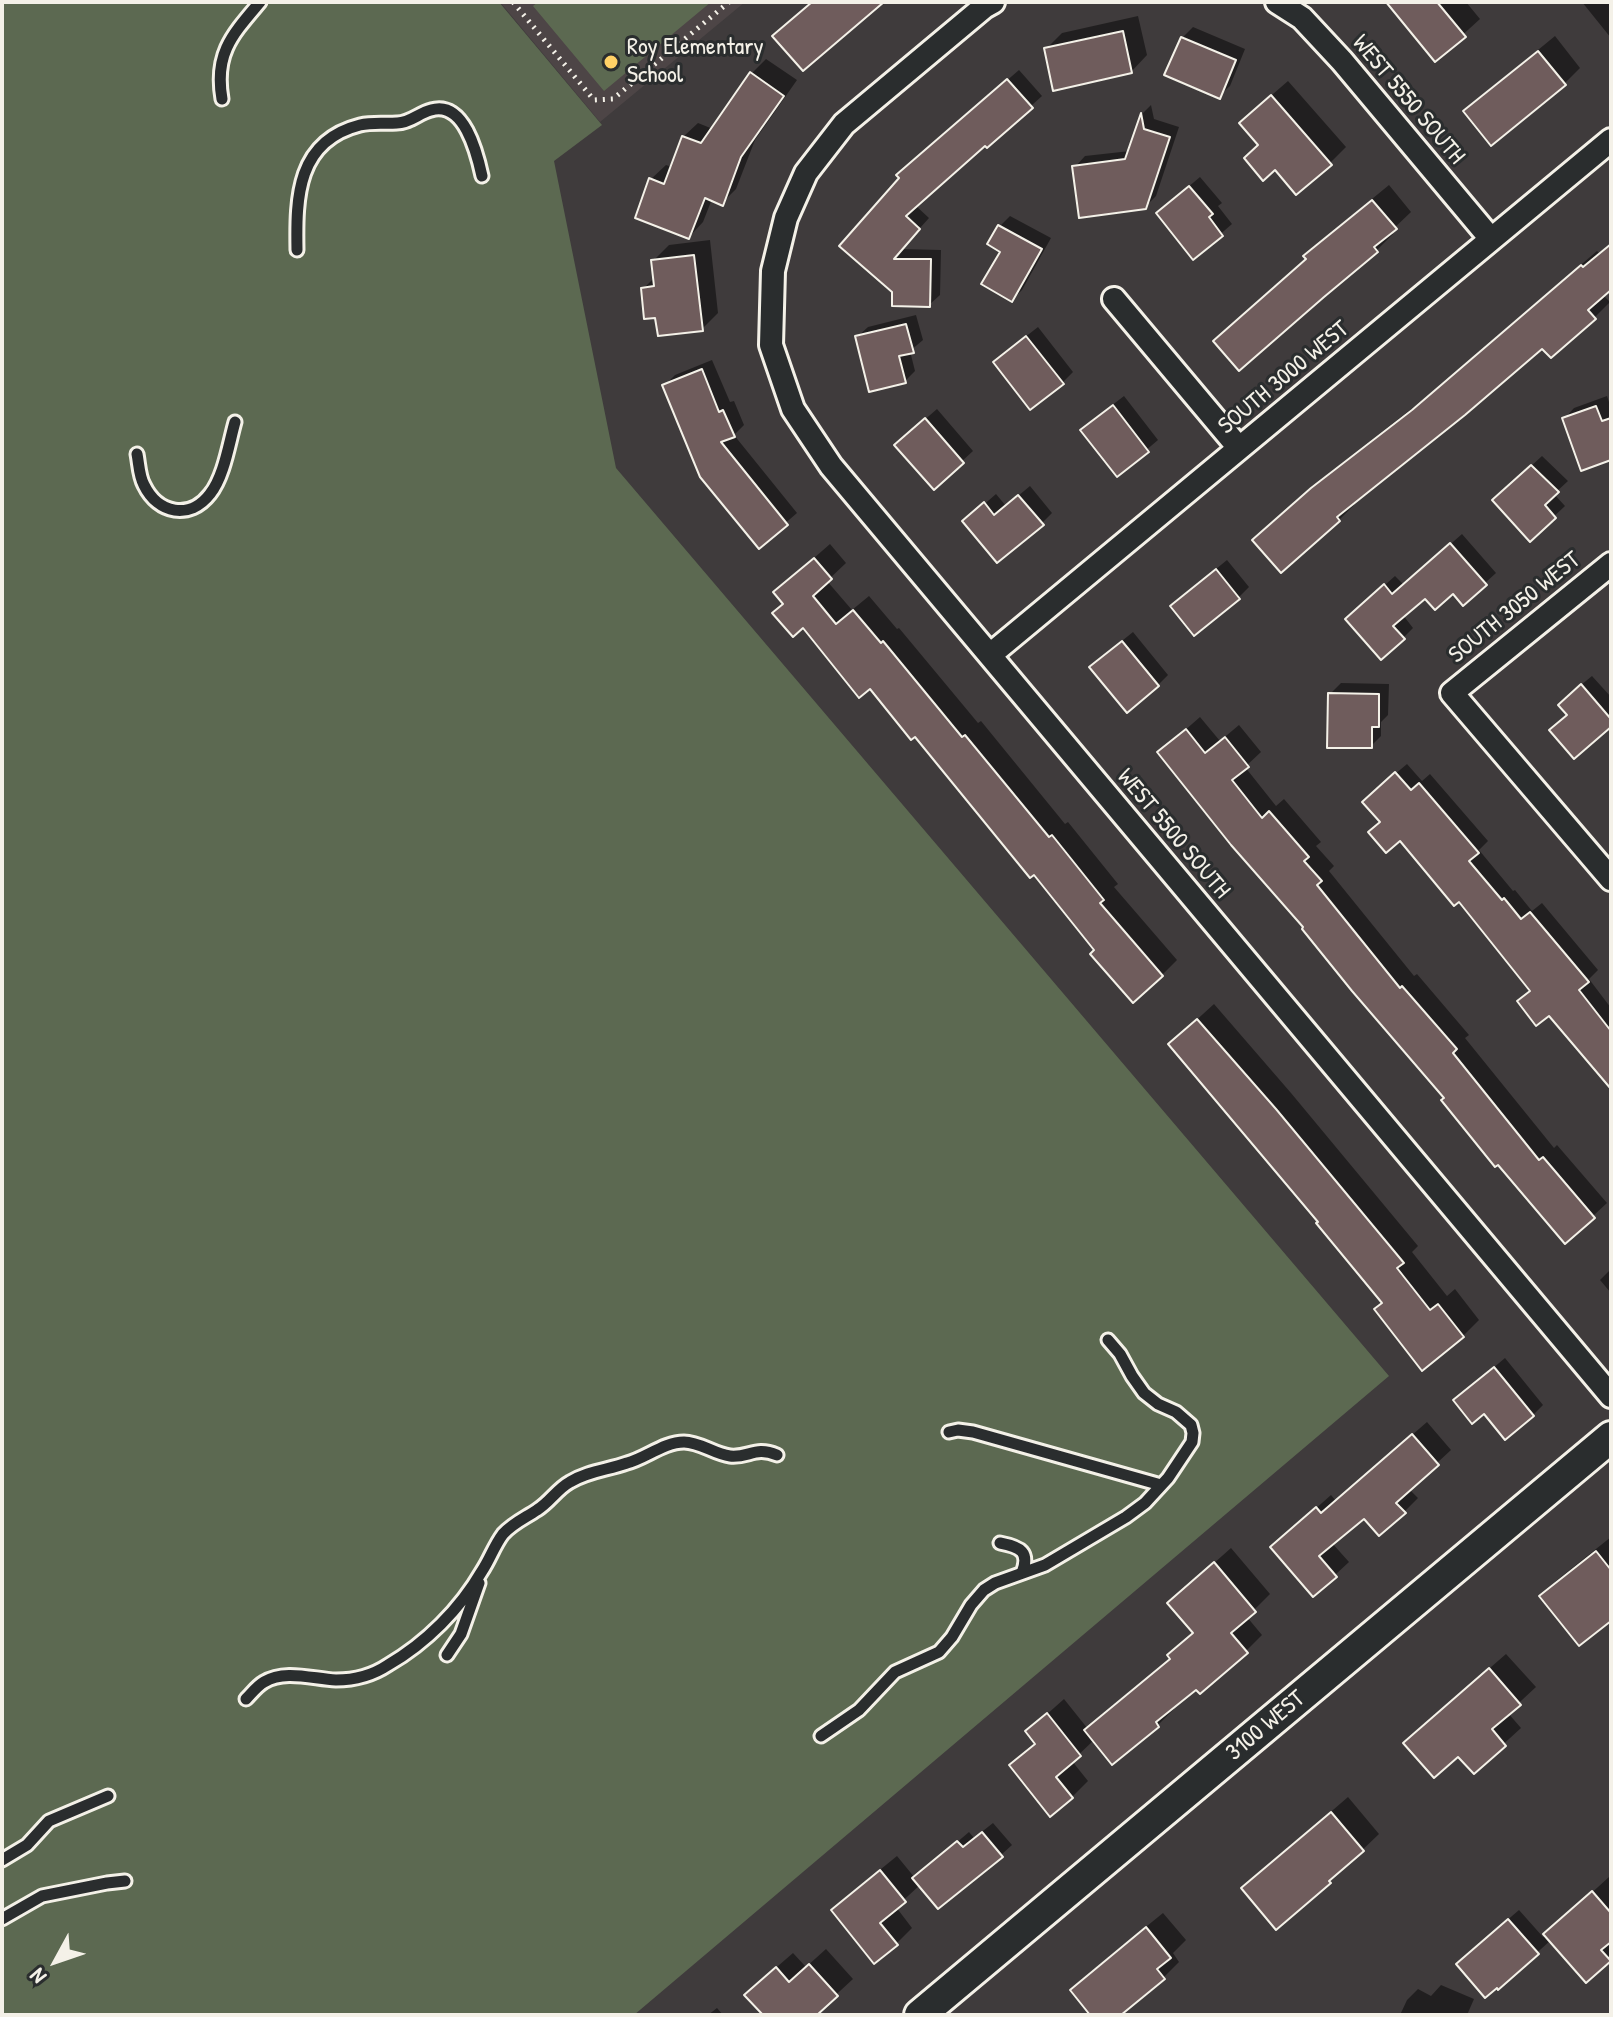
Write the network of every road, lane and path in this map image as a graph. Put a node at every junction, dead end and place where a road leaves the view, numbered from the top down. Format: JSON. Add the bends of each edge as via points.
{"nodes":[{"id":1,"x":260,"y":2,"type":"edge"},
{"id":2,"x":513,"y":2,"type":"edge"},
{"id":3,"x":729,"y":2,"type":"edge"},
{"id":4,"x":993,"y":2,"type":"edge"},
{"id":5,"x":1277,"y":2,"type":"edge"},
{"id":6,"x":222,"y":99,"type":"dead end"},
{"id":7,"x":1611,"y":140,"type":"edge"},
{"id":8,"x":482,"y":176,"type":"dead end"},
{"id":9,"x":1491,"y":239,"type":"junction"},
{"id":10,"x":297,"y":250,"type":"dead end"},
{"id":11,"x":1114,"y":299,"type":"dead end"},
{"id":12,"x":235,"y":422,"type":"dead end"},
{"id":13,"x":1239,"y":448,"type":"junction"},
{"id":14,"x":137,"y":454,"type":"dead end"},
{"id":15,"x":1611,"y":564,"type":"edge"},
{"id":16,"x":990,"y":655,"type":"junction"},
{"id":17,"x":1611,"y":879,"type":"edge"},
{"id":18,"x":1108,"y":1340,"type":"dead end"},
{"id":19,"x":1611,"y":1396,"type":"edge"},
{"id":20,"x":949,"y":1432,"type":"dead end"},
{"id":21,"x":1611,"y":1437,"type":"edge"},
{"id":22,"x":777,"y":1455,"type":"dead end"},
{"id":23,"x":1161,"y":1485,"type":"junction"},
{"id":24,"x":1000,"y":1543,"type":"dead end"},
{"id":25,"x":483,"y":1570,"type":"junction"},
{"id":26,"x":1022,"y":1573,"type":"junction"},
{"id":27,"x":444,"y":1620,"type":"junction"},
{"id":28,"x":462,"y":1631,"type":"junction"},
{"id":29,"x":447,"y":1655,"type":"dead end"},
{"id":30,"x":246,"y":1699,"type":"dead end"},
{"id":31,"x":821,"y":1736,"type":"dead end"},
{"id":32,"x":108,"y":1796,"type":"dead end"},
{"id":33,"x":2,"y":1860,"type":"edge"},
{"id":34,"x":125,"y":1881,"type":"dead end"},
{"id":35,"x":2,"y":1919,"type":"edge"},
{"id":36,"x":920,"y":2015,"type":"edge"}],
"edges":[{"from":1,"to":6,"type":"lane","via":[[237,27],[223,56]]},
{"from":2,"to":3,"type":"path","via":[[594,100],[613,99]]},
{"from":4,"to":16,"type":"street","name":"WEST 5500 SOUTH","via":[[844,124],[806,173],[786,218],[773,271],[771,345],[793,409],[831,466]]},
{"from":5,"to":9,"type":"street","name":"WEST 5550 SOUTH","via":[[1302,18],[1342,61]]},
{"from":7,"to":9,"type":"street","name":"SOUTH 3000 WEST"},
{"from":8,"to":10,"type":"lane","via":[[470,138],[451,112],[436,109],[404,122],[358,125],[337,134],[309,162],[298,191]]},
{"from":9,"to":13,"type":"street","name":"SOUTH 3000 WEST"},
{"from":11,"to":13,"type":"street"},
{"from":12,"to":14,"type":"lane","via":[[219,480],[211,494],[189,510],[179,512],[155,500],[142,481]]},
{"from":13,"to":16,"type":"street","name":"SOUTH 3000 WEST"},
{"from":15,"to":17,"type":"street","name":"SOUTH 3050 WEST","via":[[1452,693]]},
{"from":16,"to":19,"type":"street","name":"WEST 5500 SOUTH"},
{"from":18,"to":23,"type":"lane","via":[[1144,1393],[1191,1425],[1192,1442]]},
{"from":20,"to":23,"type":"lane","via":[[973,1432]]},
{"from":21,"to":36,"type":"street","name":"3100 WEST"},
{"from":22,"to":25,"type":"lane","via":[[763,1450],[728,1456],[678,1442],[590,1472],[510,1527]]},
{"from":23,"to":26,"type":"lane","via":[[1126,1517]]},
{"from":24,"to":26,"type":"lane","via":[[1024,1554]]},
{"from":25,"to":27,"type":"lane"},
{"from":25,"to":28,"type":"lane"},
{"from":26,"to":31,"type":"lane","via":[[984,1590],[939,1652],[895,1672],[859,1710]]},
{"from":27,"to":28,"type":"lane","via":[[458,1618]]},
{"from":27,"to":30,"type":"lane","via":[[403,1656],[364,1676],[281,1676],[264,1682]]},
{"from":28,"to":29,"type":"lane"},
{"from":32,"to":33,"type":"lane","via":[[49,1821],[27,1845]]},
{"from":34,"to":35,"type":"lane","via":[[42,1896]]}]}
